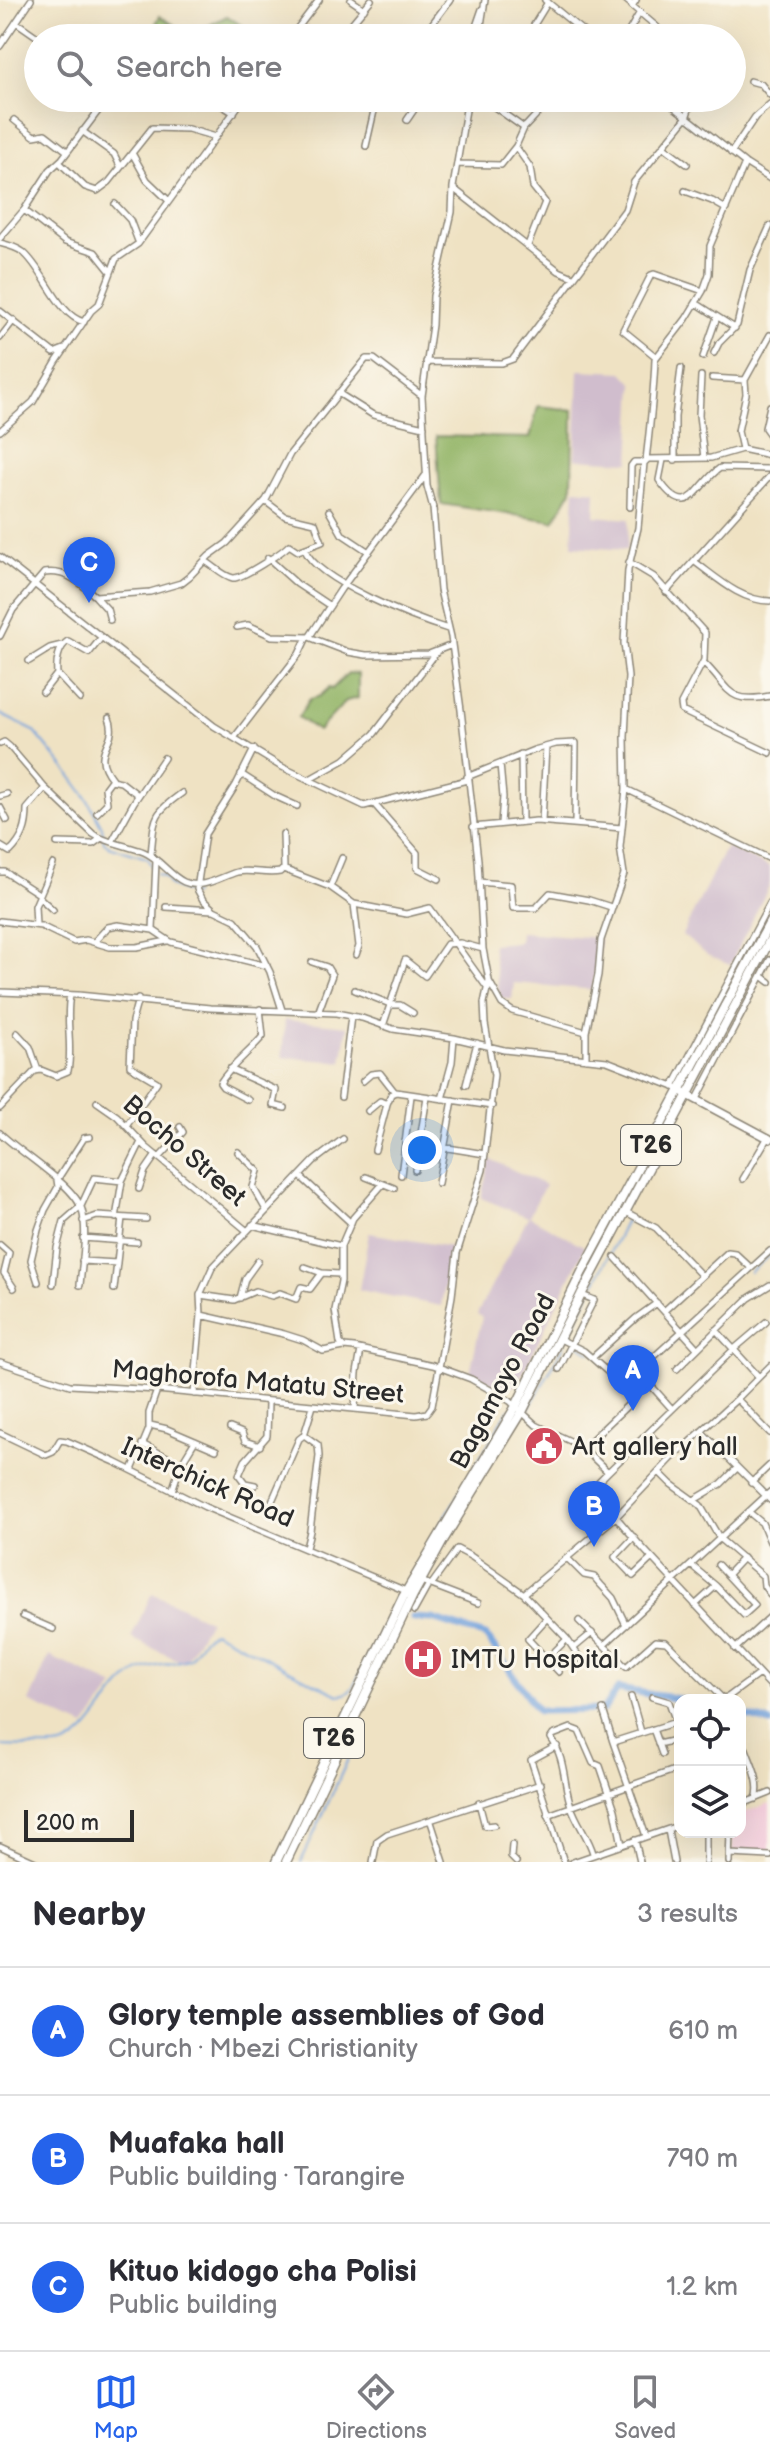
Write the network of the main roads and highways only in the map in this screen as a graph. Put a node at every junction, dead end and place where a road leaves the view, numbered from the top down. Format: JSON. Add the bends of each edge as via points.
{"nodes":[{"id":1,"x":770,"y":922,"type":"edge"},
{"id":2,"x":770,"y":940,"type":"edge"},
{"id":3,"x":676,"y":1089,"type":"junction"},
{"id":4,"x":693,"y":1097,"type":"junction"},
{"id":5,"x":769,"y":1138,"type":"edge"},
{"id":6,"x":519,"y":1409,"type":"junction"},
{"id":7,"x":402,"y":1613,"type":"junction"},
{"id":8,"x":276,"y":1862,"type":"edge"},
{"id":9,"x":286,"y":1862,"type":"edge"}],
"edges":[{"from":1,"to":3,"type":"highway","name":"Bagamoyo Road","number":"T26"},
{"from":2,"to":4,"type":"highway","name":"Bagamoyo Road","number":"T26"},
{"from":3,"to":4,"type":"main road"},
{"from":3,"to":6,"type":"highway","name":"Bagamoyo Road","number":"T26"},
{"from":4,"to":5,"type":"main road"},
{"from":4,"to":6,"type":"highway","name":"Bagamoyo Road","number":"T26"},
{"from":6,"to":7,"type":"highway","name":"Bagamoyo Road","number":"T26","via":[[427,1583]]},
{"from":6,"to":7,"type":"highway","name":"Bagamoyo Road","number":"T26","via":[[406,1591]]},
{"from":7,"to":8,"type":"highway","name":"Bagamoyo Road","number":"T26"},
{"from":7,"to":9,"type":"highway","name":"Bagamoyo Road","number":"T26"}]}
